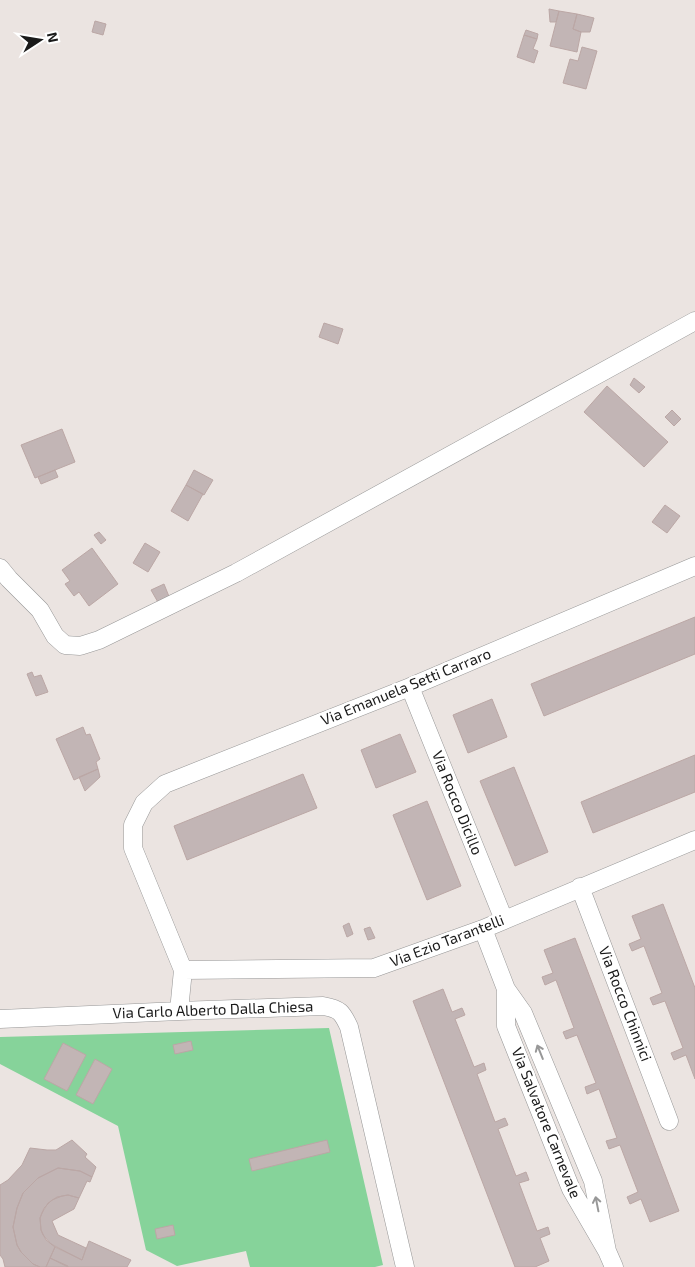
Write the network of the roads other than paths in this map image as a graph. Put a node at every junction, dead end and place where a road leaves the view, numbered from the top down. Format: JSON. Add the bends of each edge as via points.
{"nodes":[{"id":1,"x":695,"y":321,"type":"edge"},
{"id":2,"x":695,"y":566,"type":"edge"},
{"id":3,"x":0,"y":568,"type":"edge"},
{"id":4,"x":410,"y":686,"type":"junction"},
{"id":5,"x":695,"y":840,"type":"edge"},
{"id":6,"x":580,"y":888,"type":"junction"},
{"id":7,"x":504,"y":920,"type":"junction"},
{"id":8,"x":482,"y":929,"type":"junction"},
{"id":9,"x":183,"y":970,"type":"junction"},
{"id":10,"x":179,"y":1011,"type":"junction"},
{"id":11,"x":0,"y":1019,"type":"edge"},
{"id":12,"x":669,"y":1121,"type":"dead end"},
{"id":13,"x":610,"y":1259,"type":"edge"},
{"id":14,"x":405,"y":1267,"type":"edge"}],
"edges":[{"from":1,"to":3,"type":"street","via":[[236,573],[98,640],[80,646],[65,645],[55,636],[40,610]]},
{"from":2,"to":4,"type":"street","name":"Via Emanuela Setti Carraro"},
{"from":4,"to":7,"type":"street","name":"Via Rocco Dicillo"},
{"from":4,"to":9,"type":"street","name":"Via Emanuela Setti Carraro","via":[[165,784],[144,803],[133,825],[133,848]]},
{"from":5,"to":6,"type":"street","name":"Via Ezio Tarantelli"},
{"from":6,"to":7,"type":"street","name":"Via Ezio Tarantelli"},
{"from":6,"to":12,"type":"street","name":"Via Rocco Chinnici"},
{"from":7,"to":8,"type":"street","name":"Via Ezio Tarantelli"},
{"from":8,"to":9,"type":"street","name":"Via Ezio Tarantelli","via":[[374,968]]},
{"from":8,"to":13,"type":"street","name":"Via Salvatore Carnevale","via":[[506,989],[524,1013],[593,1181]]},
{"from":9,"to":10,"type":"street"},
{"from":10,"to":11,"type":"street","name":"Via Carlo Alberto Dalla Chiesa"},
{"from":10,"to":14,"type":"street","name":"Via Carlo Alberto Dalla Chiesa","via":[[323,1006],[343,1014],[350,1027]]}]}
